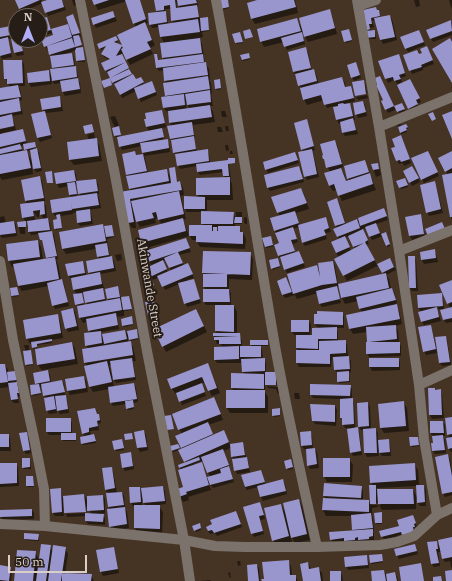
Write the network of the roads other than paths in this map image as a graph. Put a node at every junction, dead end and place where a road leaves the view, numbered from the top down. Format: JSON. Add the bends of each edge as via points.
{"nodes":[{"id":1,"x":80,"y":0,"type":"edge"},
{"id":2,"x":216,"y":0,"type":"edge"},
{"id":3,"x":376,"y":0,"type":"edge"},
{"id":4,"x":358,"y":3,"type":"edge"},
{"id":5,"x":452,"y":97,"type":"edge"},
{"id":6,"x":379,"y":127,"type":"junction"},
{"id":7,"x":452,"y":230,"type":"edge"},
{"id":8,"x":398,"y":251,"type":"junction"},
{"id":9,"x":0,"y":261,"type":"edge"},
{"id":10,"x":452,"y":370,"type":"edge"},
{"id":11,"x":419,"y":385,"type":"junction"},
{"id":12,"x":452,"y":508,"type":"edge"},
{"id":13,"x":437,"y":515,"type":"junction"},
{"id":14,"x":0,"y":524,"type":"edge"},
{"id":15,"x":45,"y":526,"type":"junction"},
{"id":16,"x":184,"y":540,"type":"junction"},
{"id":17,"x":317,"y":547,"type":"junction"},
{"id":18,"x":190,"y":581,"type":"edge"}],
"edges":[{"from":1,"to":16,"type":"street","name":"Akinwande Street"},
{"from":2,"to":17,"type":"street","via":[[275,348]]},
{"from":3,"to":4,"type":"street"},
{"from":4,"to":6,"type":"street"},
{"from":5,"to":6,"type":"street"},
{"from":6,"to":8,"type":"street"},
{"from":7,"to":8,"type":"street"},
{"from":8,"to":11,"type":"street"},
{"from":9,"to":15,"type":"street","via":[[13,340],[44,489]]},
{"from":10,"to":11,"type":"street"},
{"from":11,"to":13,"type":"street","via":[[424,438]]},
{"from":12,"to":13,"type":"street"},
{"from":13,"to":17,"type":"street","via":[[414,536],[398,542]]},
{"from":14,"to":15,"type":"street"},
{"from":15,"to":16,"type":"street"},
{"from":16,"to":17,"type":"street","via":[[215,546]]},
{"from":16,"to":18,"type":"street","name":"Akinwande Street"}]}
